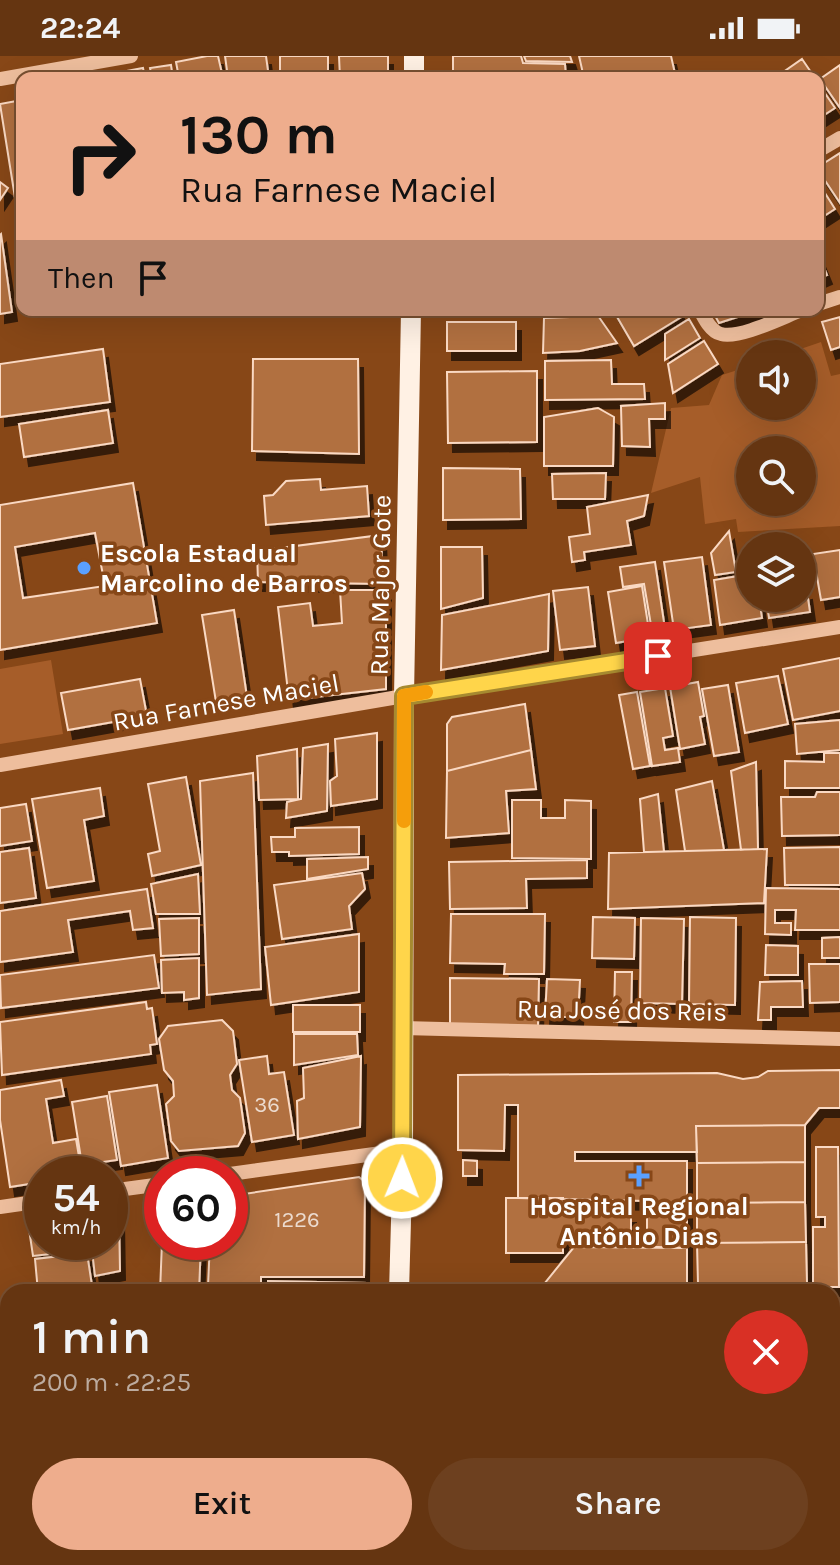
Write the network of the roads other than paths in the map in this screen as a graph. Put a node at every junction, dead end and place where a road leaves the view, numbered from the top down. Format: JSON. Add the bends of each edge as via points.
{"nodes":[{"id":1,"x":131,"y":56,"type":"edge"},
{"id":2,"x":40,"y":72,"type":"edge"},
{"id":3,"x":411,"y":316,"type":"edge"},
{"id":4,"x":704,"y":316,"type":"edge"},
{"id":5,"x":786,"y":316,"type":"edge"},
{"id":6,"x":840,"y":627,"type":"edge"},
{"id":7,"x":404,"y":696,"type":"junction"},
{"id":8,"x":0,"y":765,"type":"edge"},
{"id":9,"x":403,"y":1028,"type":"junction"},
{"id":10,"x":840,"y":1039,"type":"edge"},
{"id":11,"x":403,"y":1150,"type":"junction"},
{"id":12,"x":248,"y":1172,"type":"edge"},
{"id":13,"x":24,"y":1204,"type":"edge"},
{"id":14,"x":0,"y":1207,"type":"edge"},
{"id":15,"x":399,"y":1284,"type":"edge"}],
"edges":[{"from":1,"to":2,"type":"street"},
{"from":3,"to":7,"type":"main road","name":"Rua Major Gote"},
{"from":4,"to":5,"type":"street","via":[[723,335]]},
{"from":6,"to":7,"type":"street","name":"Rua Farnese Maciel"},
{"from":7,"to":8,"type":"street","name":"Rua Farnese Maciel"},
{"from":7,"to":9,"type":"main road","name":"Rua Major Gote"},
{"from":9,"to":10,"type":"street","name":"Rua José dos Reis"},
{"from":9,"to":11,"type":"main road","name":"Rua Major Gote"},
{"from":11,"to":12,"type":"street"},
{"from":11,"to":15,"type":"main road","name":"Rua Major Gote"},
{"from":13,"to":14,"type":"street"}]}
